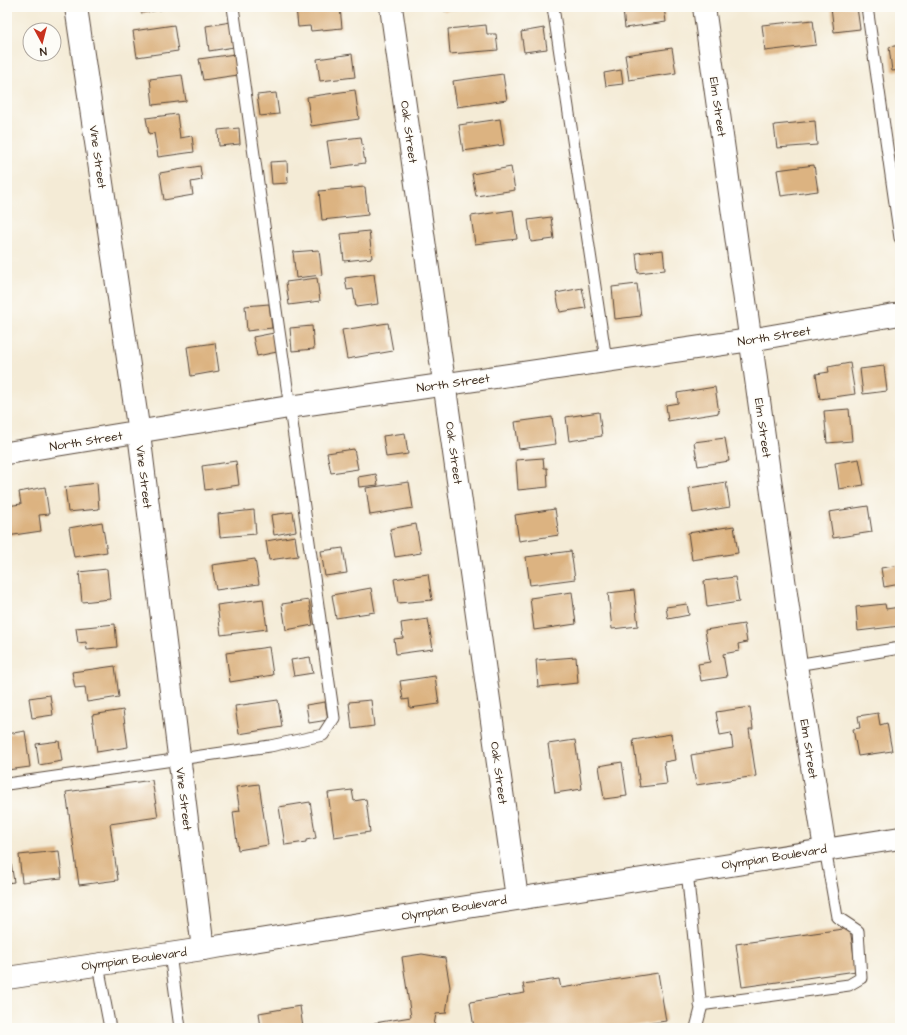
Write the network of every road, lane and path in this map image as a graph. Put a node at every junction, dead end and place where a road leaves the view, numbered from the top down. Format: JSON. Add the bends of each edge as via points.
{"nodes":[{"id":1,"x":76,"y":7,"type":"edge"},
{"id":2,"x":233,"y":7,"type":"edge"},
{"id":3,"x":391,"y":7,"type":"edge"},
{"id":4,"x":553,"y":7,"type":"edge"},
{"id":5,"x":704,"y":7,"type":"edge"},
{"id":6,"x":867,"y":7,"type":"edge"},
{"id":7,"x":900,"y":238,"type":"edge"},
{"id":8,"x":900,"y":314,"type":"edge"},
{"id":9,"x":750,"y":340,"type":"junction"},
{"id":10,"x":606,"y":360,"type":"junction"},
{"id":11,"x":444,"y":384,"type":"junction"},
{"id":12,"x":289,"y":407,"type":"junction"},
{"id":13,"x":139,"y":433,"type":"junction"},
{"id":14,"x":7,"y":453,"type":"edge"},
{"id":15,"x":900,"y":648,"type":"edge"},
{"id":16,"x":796,"y":665,"type":"junction"},
{"id":17,"x":179,"y":759,"type":"junction"},
{"id":18,"x":7,"y":784,"type":"edge"},
{"id":19,"x":900,"y":838,"type":"edge"},
{"id":20,"x":825,"y":849,"type":"junction"},
{"id":21,"x":687,"y":871,"type":"junction"},
{"id":22,"x":517,"y":898,"type":"junction"},
{"id":23,"x":203,"y":949,"type":"junction"},
{"id":24,"x":170,"y":954,"type":"junction"},
{"id":25,"x":98,"y":964,"type":"junction"},
{"id":26,"x":7,"y":978,"type":"edge"},
{"id":27,"x":700,"y":1005,"type":"junction"},
{"id":28,"x":110,"y":1028,"type":"edge"},
{"id":29,"x":180,"y":1028,"type":"edge"},
{"id":30,"x":696,"y":1028,"type":"edge"}],
"edges":[{"from":1,"to":13,"type":"street","name":"Vine Street"},
{"from":2,"to":12,"type":"lane"},
{"from":3,"to":11,"type":"street","name":"Oak Street"},
{"from":4,"to":10,"type":"lane"},
{"from":5,"to":9,"type":"street","name":"Elm Street"},
{"from":6,"to":7,"type":"lane"},
{"from":8,"to":9,"type":"street","name":"North Street"},
{"from":9,"to":10,"type":"street","name":"North Street"},
{"from":9,"to":16,"type":"street","name":"Elm Street"},
{"from":10,"to":11,"type":"street","name":"North Street"},
{"from":11,"to":12,"type":"street","name":"North Street"},
{"from":11,"to":22,"type":"street","name":"Oak Street"},
{"from":12,"to":13,"type":"street","name":"North Street"},
{"from":12,"to":17,"type":"lane","via":[[334,718],[323,735],[270,746]]},
{"from":13,"to":14,"type":"street","name":"North Street"},
{"from":13,"to":17,"type":"street","name":"Vine Street"},
{"from":15,"to":16,"type":"lane"},
{"from":16,"to":20,"type":"street","name":"Elm Street"},
{"from":17,"to":18,"type":"lane"},
{"from":17,"to":23,"type":"street","name":"Vine Street"},
{"from":19,"to":20,"type":"street","name":"Olympian Boulevard"},
{"from":20,"to":21,"type":"street","name":"Olympian Boulevard"},
{"from":20,"to":27,"type":"lane","via":[[837,917],[858,930],[861,978],[848,985]]},
{"from":21,"to":22,"type":"street","name":"Olympian Boulevard"},
{"from":21,"to":27,"type":"lane"},
{"from":22,"to":23,"type":"street","name":"Olympian Boulevard"},
{"from":23,"to":24,"type":"street","name":"Olympian Boulevard"},
{"from":24,"to":25,"type":"street","name":"Olympian Boulevard"},
{"from":24,"to":29,"type":"lane"},
{"from":25,"to":26,"type":"street","name":"Olympian Boulevard"},
{"from":25,"to":28,"type":"lane"},
{"from":27,"to":30,"type":"lane"}]}
